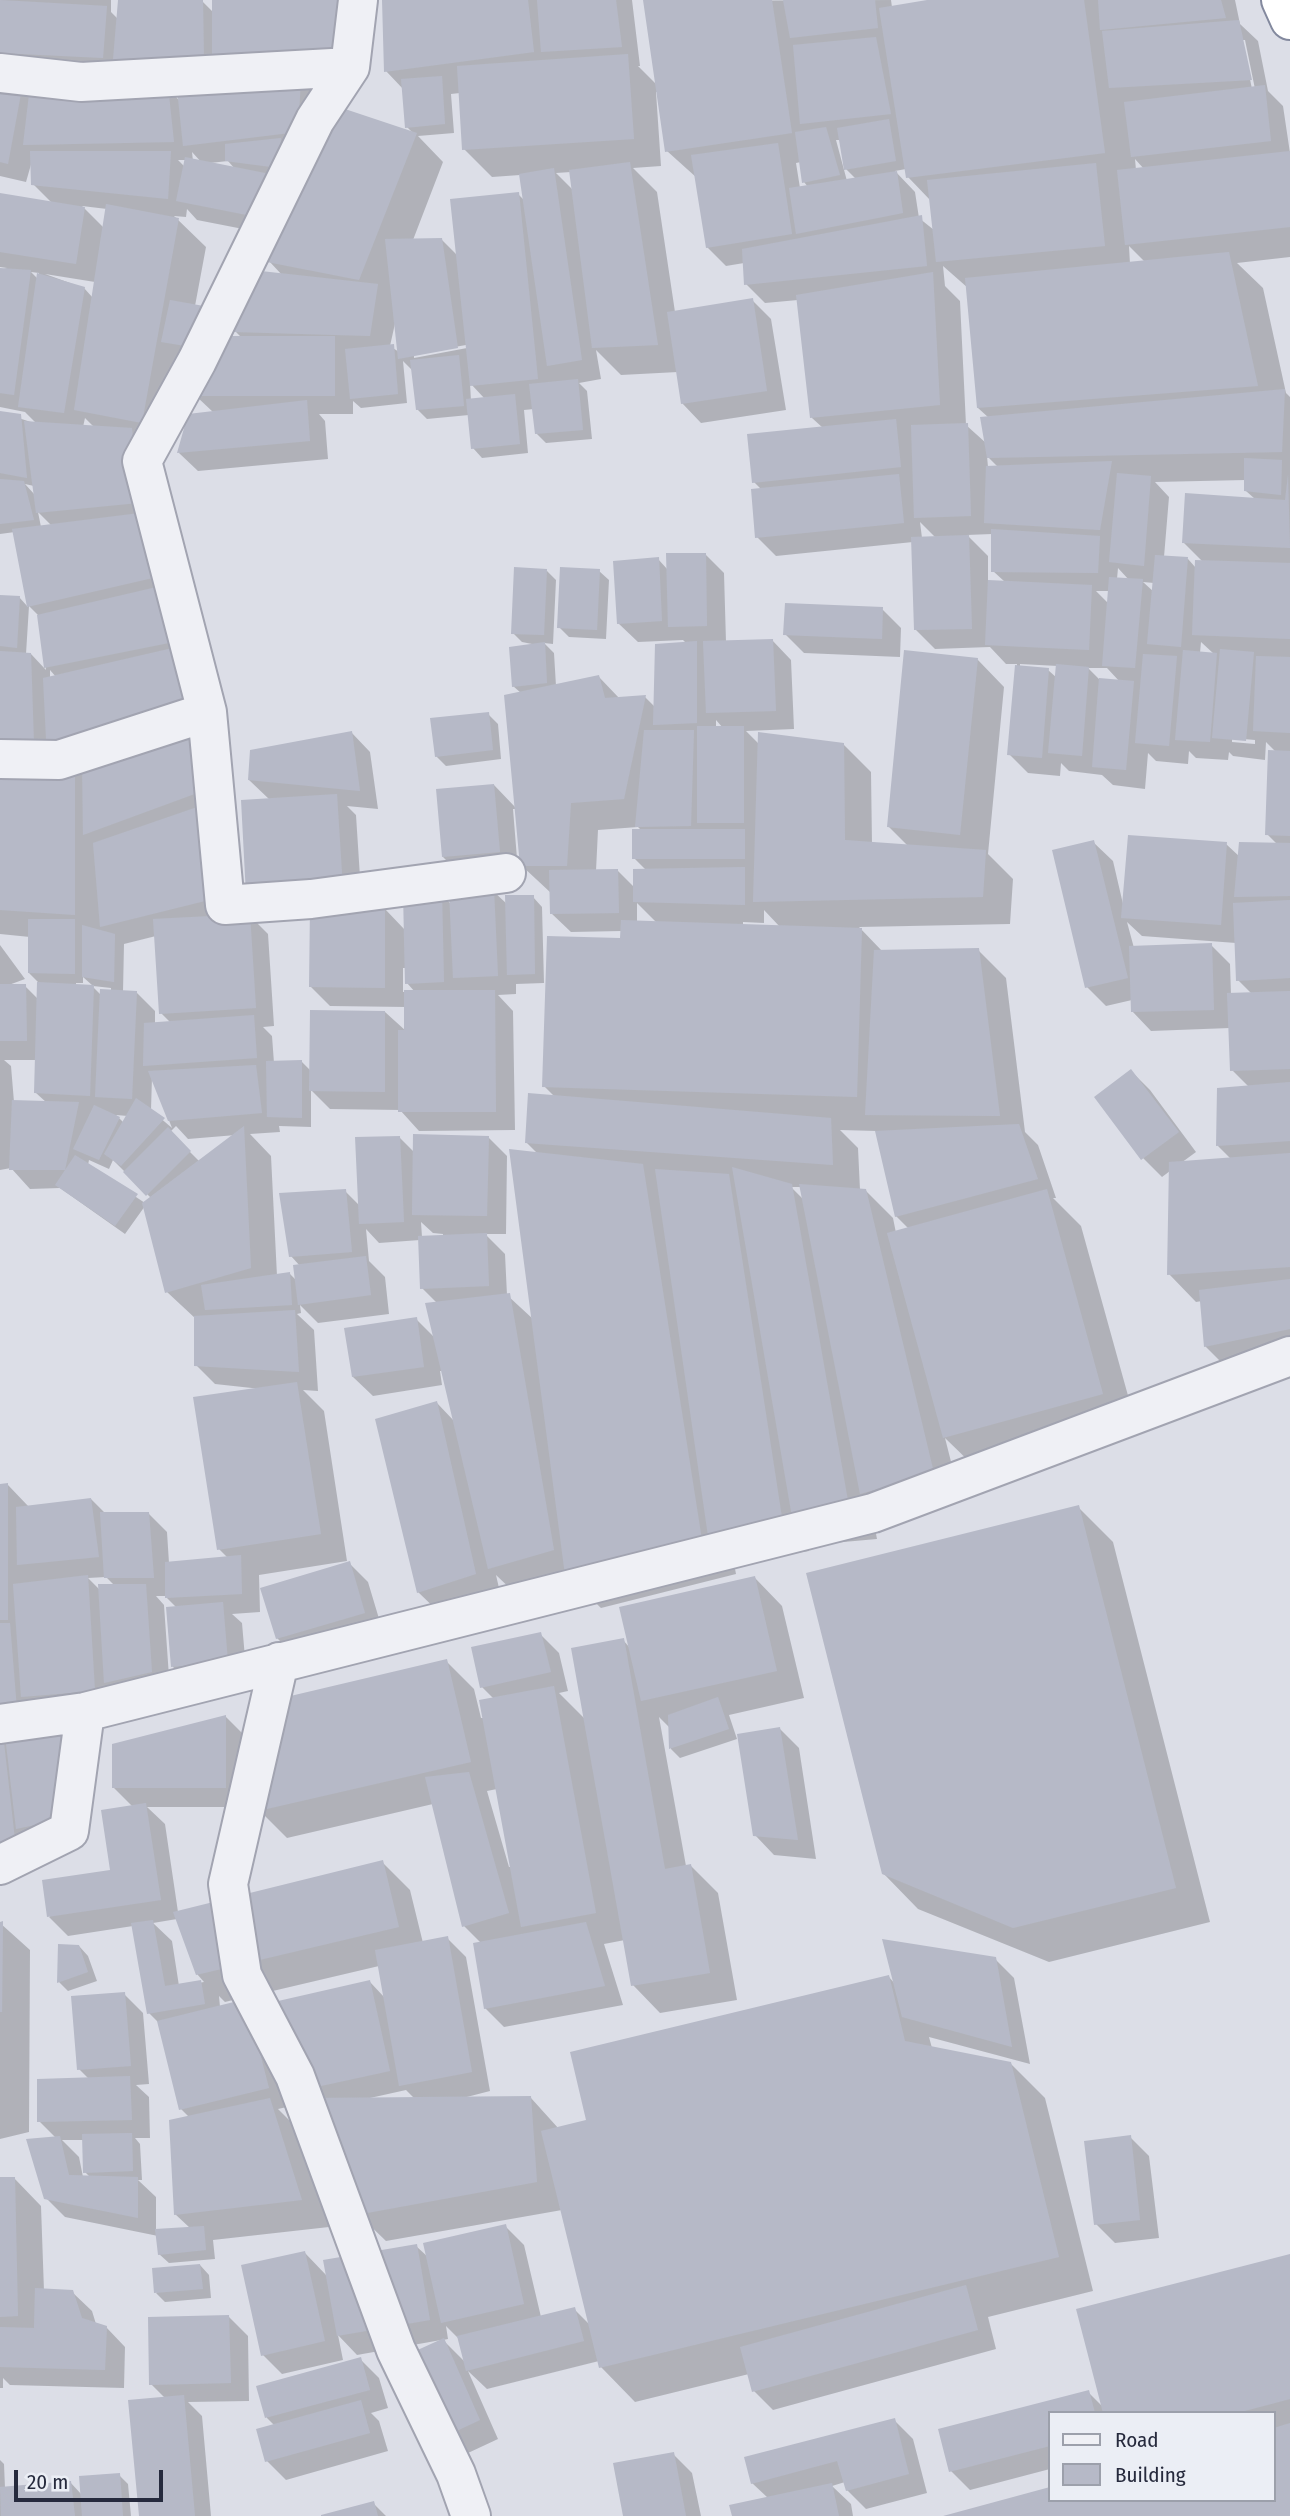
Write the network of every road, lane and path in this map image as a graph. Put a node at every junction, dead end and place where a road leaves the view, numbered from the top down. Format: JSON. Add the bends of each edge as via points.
{"nodes":[{"id":1,"x":358,"y":0,"type":"edge"},
{"id":2,"x":1281,"y":0,"type":"edge"},
{"id":3,"x":1290,"y":20,"type":"edge"},
{"id":4,"x":350,"y":67,"type":"junction"},
{"id":5,"x":0,"y":73,"type":"edge"},
{"id":6,"x":207,"y":712,"type":"junction"},
{"id":7,"x":0,"y":759,"type":"edge"},
{"id":8,"x":506,"y":873,"type":"dead end"},
{"id":9,"x":1290,"y":1356,"type":"edge"},
{"id":10,"x":279,"y":1662,"type":"junction"},
{"id":11,"x":85,"y":1712,"type":"junction"},
{"id":12,"x":0,"y":1724,"type":"edge"},
{"id":13,"x":0,"y":1865,"type":"edge"},
{"id":14,"x":471,"y":2516,"type":"edge"}],
"edges":[{"from":1,"to":4,"type":"street"},
{"from":2,"to":3,"type":"highway"},
{"from":4,"to":5,"type":"street","via":[[81,82]]},
{"from":4,"to":6,"type":"street","via":[[315,120],[197,361],[142,461]]},
{"from":6,"to":7,"type":"street","via":[[60,760]]},
{"from":6,"to":8,"type":"street","via":[[225,905],[311,899]]},
{"from":9,"to":10,"type":"street","via":[[873,1513]]},
{"from":10,"to":11,"type":"street"},
{"from":10,"to":14,"type":"street","via":[[228,1884],[242,1975],[295,2076],[396,2350],[456,2474]]},
{"from":11,"to":12,"type":"street"},
{"from":11,"to":13,"type":"street","via":[[69,1831]]}]}
